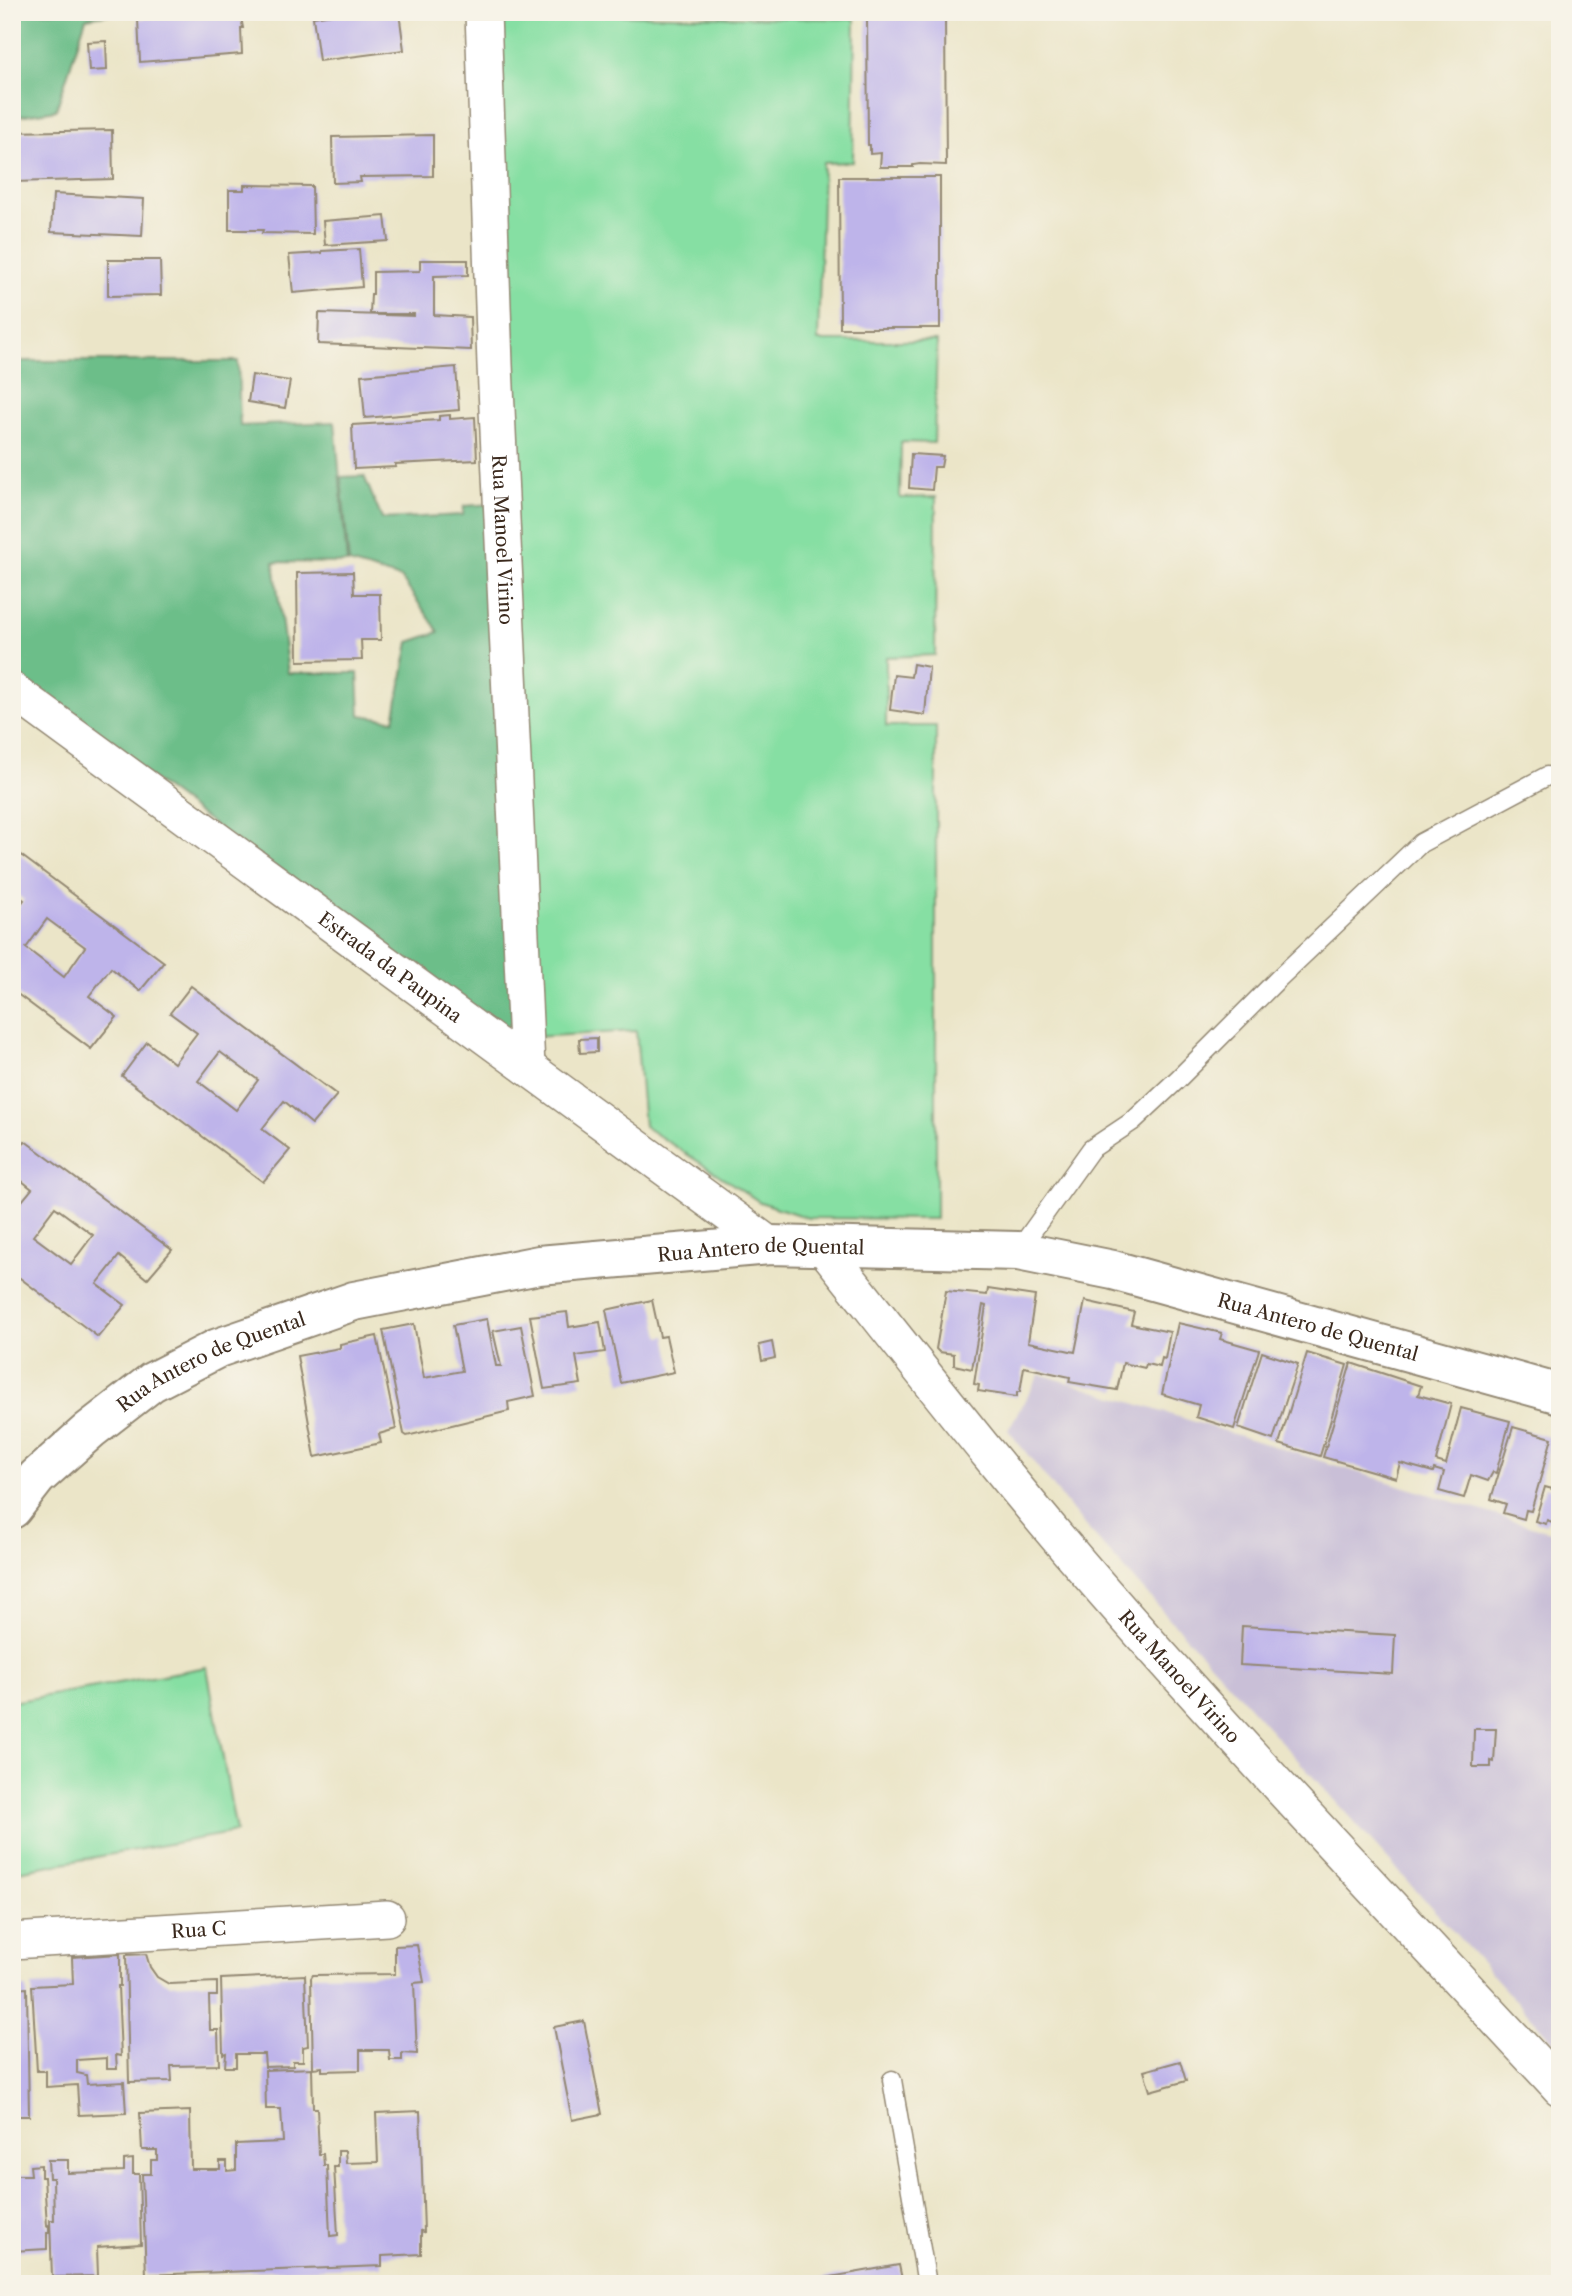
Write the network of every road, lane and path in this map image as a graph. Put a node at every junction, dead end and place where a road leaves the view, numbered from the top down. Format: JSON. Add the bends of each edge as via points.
{"nodes":[{"id":1,"x":483,"y":12,"type":"edge"},
{"id":2,"x":12,"y":690,"type":"edge"},
{"id":3,"x":1547,"y":776,"type":"dead end"},
{"id":4,"x":527,"y":1067,"type":"junction"},
{"id":5,"x":769,"y":1244,"type":"junction"},
{"id":6,"x":821,"y":1244,"type":"junction"},
{"id":7,"x":1018,"y":1251,"type":"junction"},
{"id":8,"x":1560,"y":1394,"type":"edge"},
{"id":9,"x":12,"y":1509,"type":"edge"},
{"id":10,"x":387,"y":1918,"type":"dead end"},
{"id":11,"x":12,"y":1941,"type":"edge"},
{"id":12,"x":892,"y":2080,"type":"dead end"},
{"id":13,"x":1560,"y":2088,"type":"edge"},
{"id":14,"x":928,"y":2284,"type":"edge"}],
"edges":[{"from":1,"to":4,"type":"street","name":"Rua Manoel Virino"},
{"from":2,"to":4,"type":"street","name":"Estrada da Paupina"},
{"from":3,"to":7,"type":"lane","via":[[1421,843],[1133,1121],[1091,1149]]},
{"from":4,"to":5,"type":"street","name":"Estrada da Paupina"},
{"from":5,"to":6,"type":"street","name":"Rua Antero de Quental"},
{"from":5,"to":9,"type":"street","name":"Rua Antero de Quental","via":[[526,1268],[354,1301],[218,1348],[152,1382],[90,1430],[37,1477]]},
{"from":6,"to":7,"type":"street","name":"Rua Antero de Quental"},
{"from":6,"to":13,"type":"street","name":"Rua Manoel Virino","via":[[1105,1593]]},
{"from":7,"to":8,"type":"street","name":"Rua Antero de Quental","via":[[1113,1270]]},
{"from":10,"to":11,"type":"street","name":"Rua C"},
{"from":12,"to":14,"type":"lane"}]}
